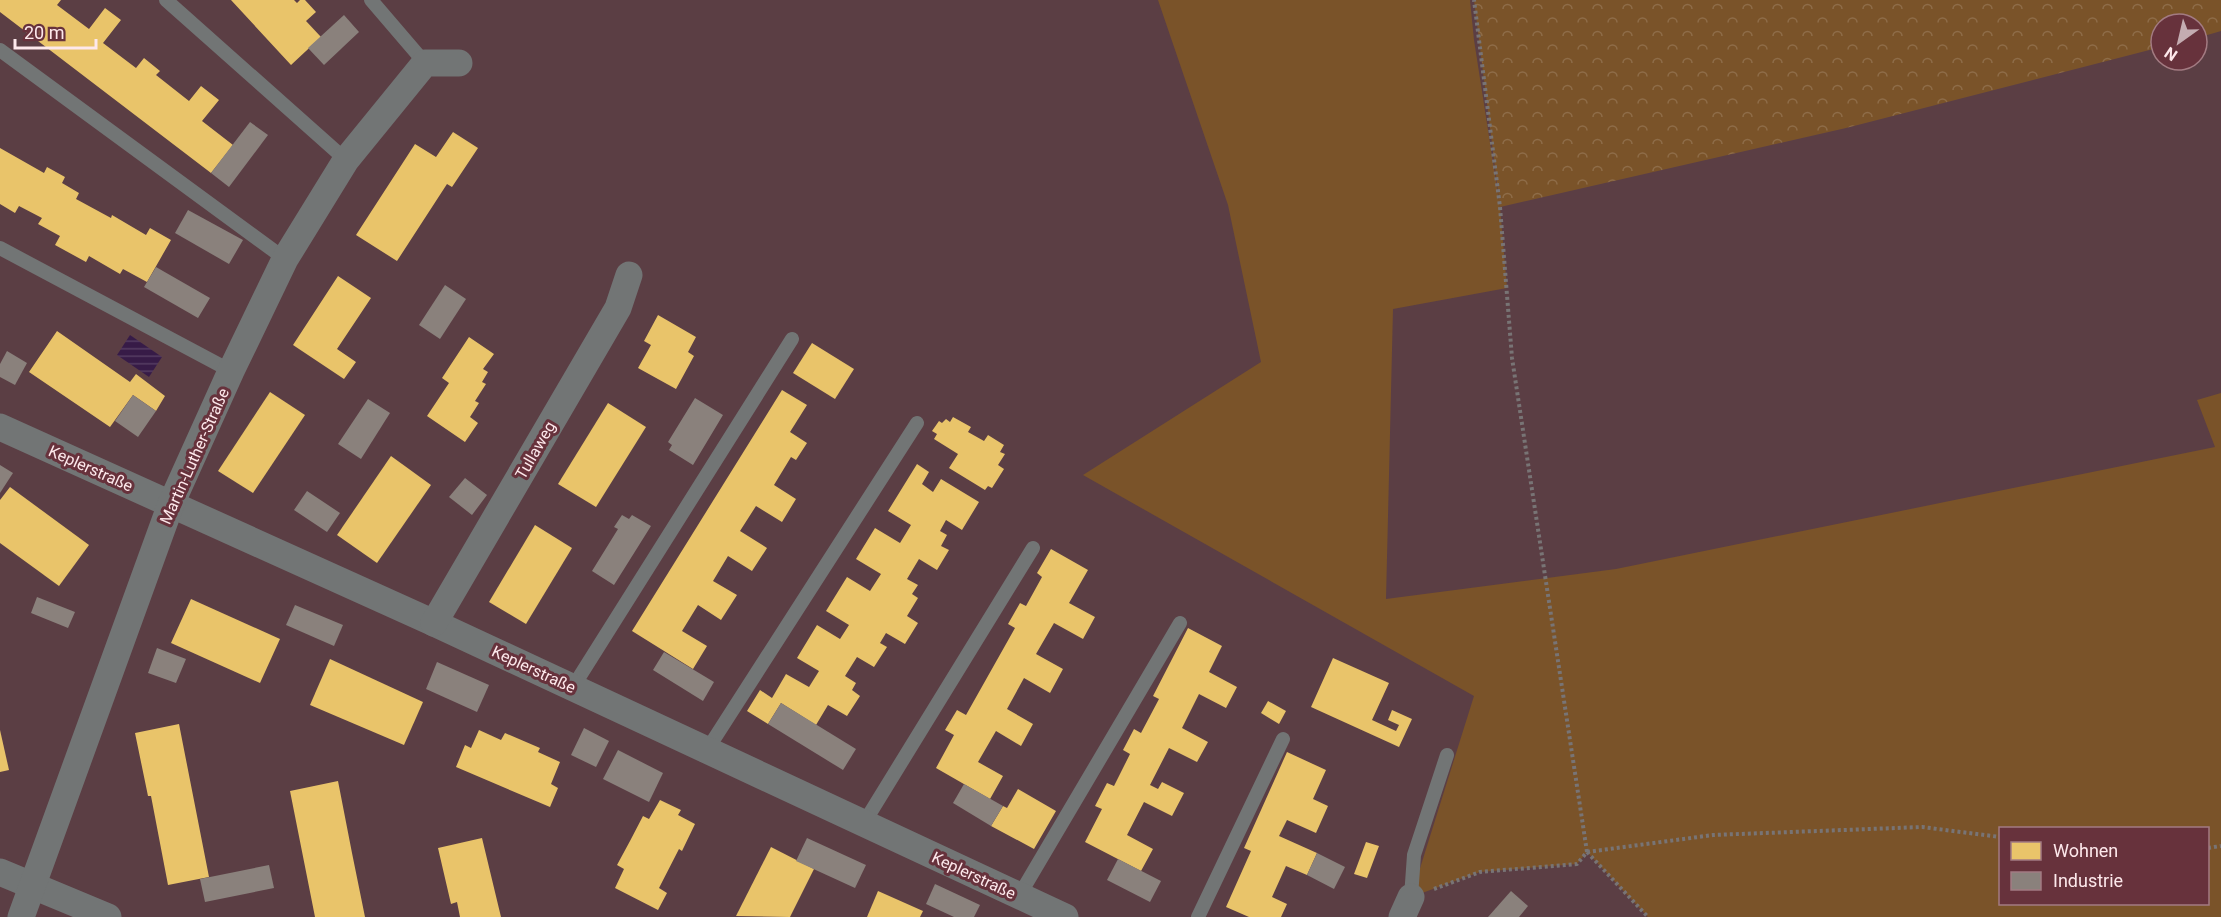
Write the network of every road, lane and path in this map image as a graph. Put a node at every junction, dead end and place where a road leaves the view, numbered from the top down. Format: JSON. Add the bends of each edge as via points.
{"nodes":[{"id":1,"x":166,"y":0,"type":"edge"},
{"id":2,"x":371,"y":0,"type":"edge"},
{"id":3,"x":1474,"y":0,"type":"edge"},
{"id":4,"x":0,"y":50,"type":"edge"},
{"id":5,"x":425,"y":63,"type":"junction"},
{"id":6,"x":459,"y":63,"type":"dead end"},
{"id":7,"x":346,"y":160,"type":"junction"},
{"id":8,"x":0,"y":248,"type":"edge"},
{"id":9,"x":285,"y":259,"type":"junction"},
{"id":10,"x":629,"y":275,"type":"dead end"},
{"id":11,"x":792,"y":339,"type":"dead end"},
{"id":12,"x":231,"y":371,"type":"junction"},
{"id":13,"x":917,"y":423,"type":"dead end"},
{"id":14,"x":0,"y":428,"type":"edge"},
{"id":15,"x":171,"y":504,"type":"junction"},
{"id":16,"x":1033,"y":548,"type":"dead end"},
{"id":17,"x":434,"y":623,"type":"junction"},
{"id":18,"x":1180,"y":623,"type":"dead end"},
{"id":19,"x":573,"y":687,"type":"junction"},
{"id":20,"x":1283,"y":739,"type":"dead end"},
{"id":21,"x":707,"y":750,"type":"junction"},
{"id":22,"x":1447,"y":755,"type":"dead end"},
{"id":23,"x":864,"y":823,"type":"junction"},
{"id":24,"x":1999,"y":837,"type":"edge"},
{"id":25,"x":1587,"y":852,"type":"junction"},
{"id":26,"x":0,"y":872,"type":"edge"},
{"id":27,"x":31,"y":886,"type":"junction"},
{"id":28,"x":1019,"y":896,"type":"junction"},
{"id":29,"x":1406,"y":907,"type":"edge"},
{"id":30,"x":21,"y":917,"type":"edge"},
{"id":31,"x":108,"y":917,"type":"edge"},
{"id":32,"x":1065,"y":917,"type":"edge"},
{"id":33,"x":1198,"y":917,"type":"edge"},
{"id":34,"x":1648,"y":917,"type":"edge"}],
"edges":[{"from":1,"to":7,"type":"lane"},
{"from":2,"to":5,"type":"lane"},
{"from":3,"to":25,"type":"path","via":[[1500,207],[1512,358]]},
{"from":4,"to":9,"type":"lane"},
{"from":5,"to":6,"type":"street"},
{"from":5,"to":7,"type":"street","name":"Martin-Luther-Straße"},
{"from":7,"to":9,"type":"street","name":"Martin-Luther-Straße"},
{"from":8,"to":12,"type":"lane"},
{"from":9,"to":12,"type":"street","name":"Martin-Luther-Straße"},
{"from":10,"to":17,"type":"street","name":"Tullaweg","via":[[618,308]]},
{"from":11,"to":19,"type":"lane"},
{"from":12,"to":15,"type":"street","name":"Martin-Luther-Straße"},
{"from":13,"to":21,"type":"lane"},
{"from":14,"to":15,"type":"street","name":"Keplerstraße"},
{"from":15,"to":17,"type":"street","name":"Keplerstraße"},
{"from":15,"to":27,"type":"street","name":"Martin-Luther-Straße"},
{"from":16,"to":23,"type":"lane"},
{"from":17,"to":19,"type":"street","name":"Keplerstraße"},
{"from":18,"to":28,"type":"lane"},
{"from":19,"to":21,"type":"street","name":"Keplerstraße"},
{"from":20,"to":33,"type":"lane"},
{"from":21,"to":23,"type":"street","name":"Keplerstraße"},
{"from":22,"to":29,"type":"lane","via":[[1414,855]]},
{"from":23,"to":28,"type":"street","name":"Keplerstraße"},
{"from":24,"to":25,"type":"path","via":[[1922,827],[1713,835]]},
{"from":25,"to":29,"type":"path","via":[[1577,864],[1480,872]]},
{"from":25,"to":34,"type":"path"},
{"from":26,"to":27,"type":"street"},
{"from":27,"to":30,"type":"street","name":"Martin-Luther-Straße"},
{"from":27,"to":31,"type":"street"},
{"from":28,"to":32,"type":"street","name":"Keplerstraße"}]}
